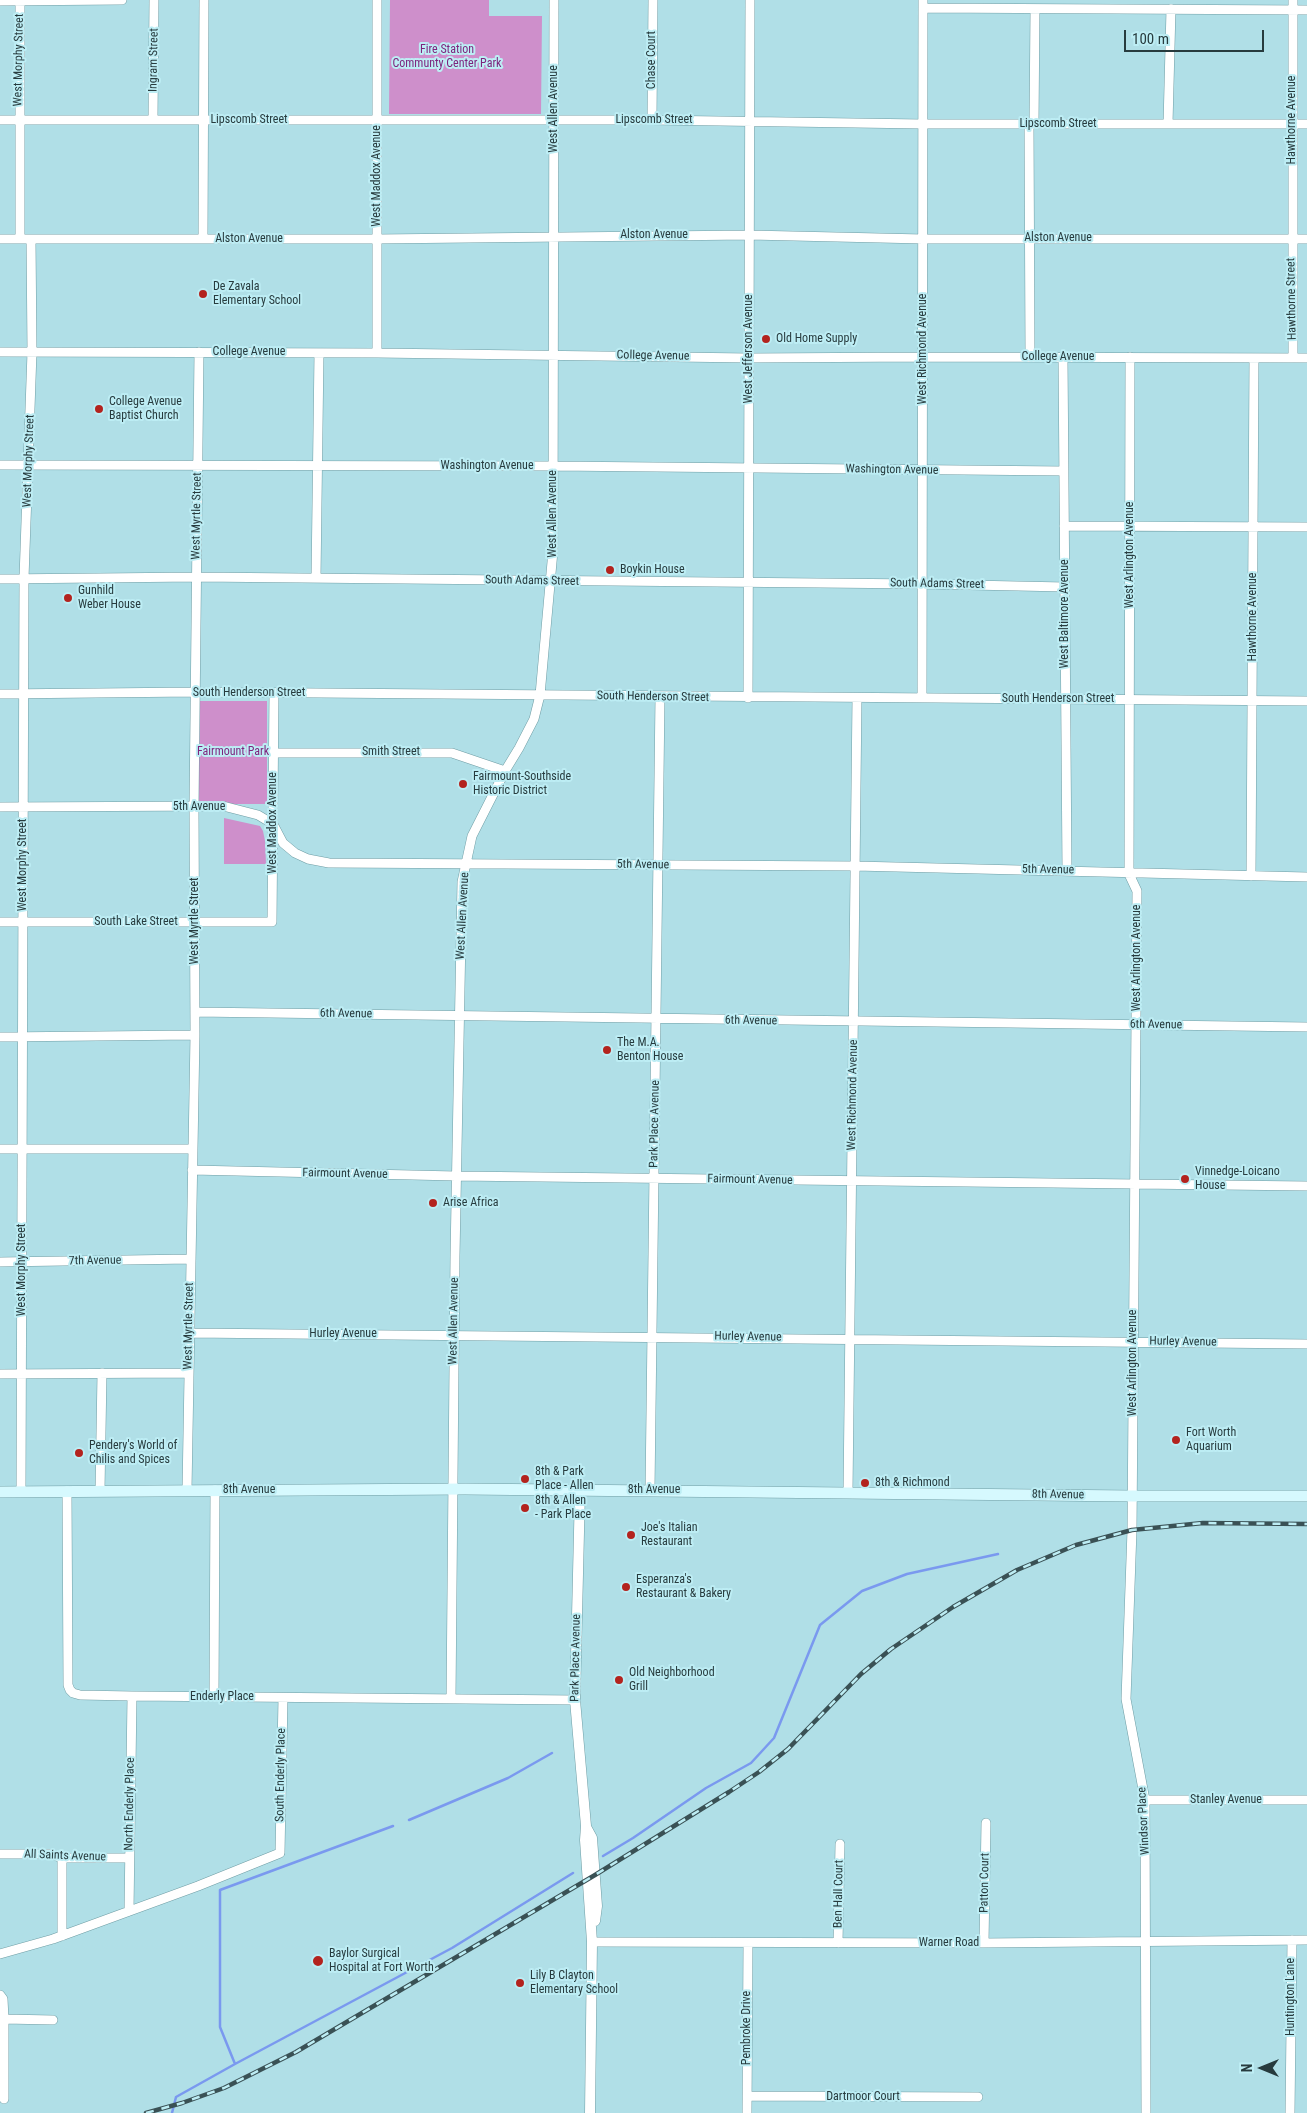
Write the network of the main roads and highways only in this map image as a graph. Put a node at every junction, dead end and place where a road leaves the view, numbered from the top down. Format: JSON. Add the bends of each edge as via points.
{"nodes":[{"id":1,"x":0,"y":1492,"type":"edge"},
{"id":2,"x":1307,"y":1496,"type":"edge"}],
"edges":[{"from":1,"to":2,"type":"main road","name":"8th Avenue","via":[[452,1489]]}]}
